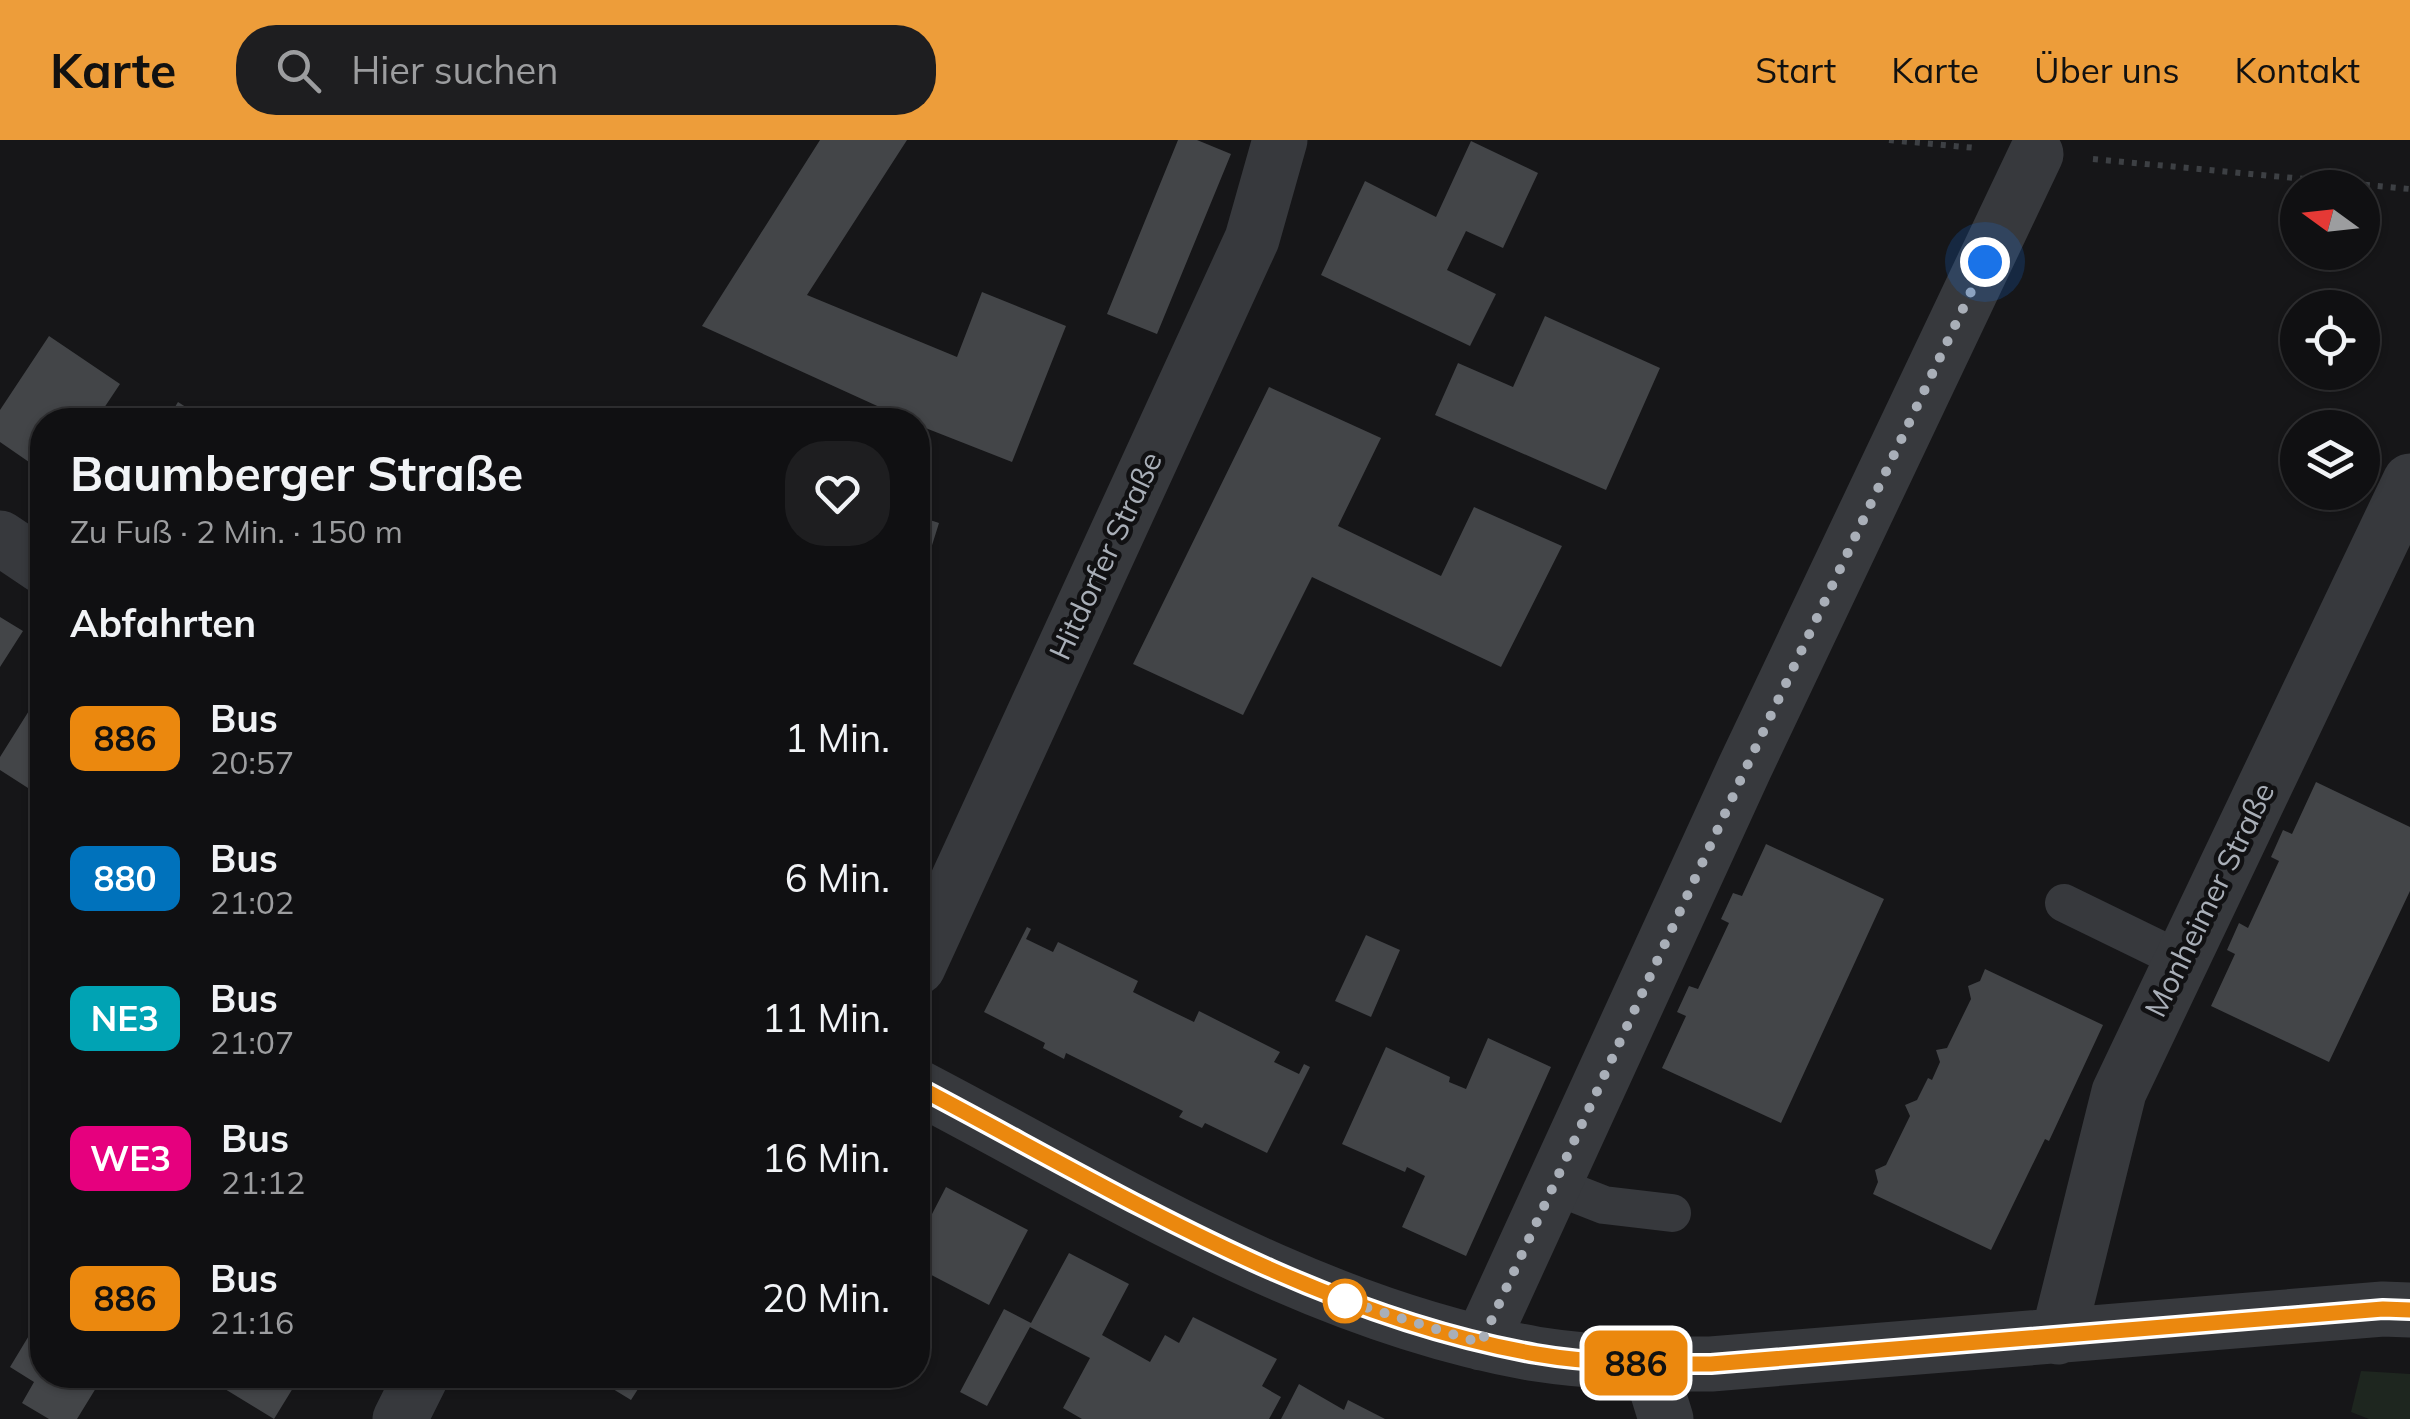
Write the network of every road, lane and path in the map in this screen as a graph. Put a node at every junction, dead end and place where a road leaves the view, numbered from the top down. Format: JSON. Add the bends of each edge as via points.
{"nodes":[{"id":1,"x":1280,"y":140,"type":"edge"},
{"id":2,"x":1889,"y":140,"type":"edge"},
{"id":3,"x":2036,"y":154,"type":"junction"},
{"id":4,"x":2410,"y":188,"type":"edge"},
{"id":5,"x":2410,"y":481,"type":"edge"},
{"id":6,"x":0,"y":538,"type":"edge"},
{"id":7,"x":30,"y":558,"type":"edge"},
{"id":8,"x":2064,"y":903,"type":"dead end"},
{"id":9,"x":930,"y":941,"type":"edge"},
{"id":10,"x":2181,"y":960,"type":"junction"},
{"id":11,"x":930,"y":1093,"type":"edge"},
{"id":12,"x":1554,"y":1185,"type":"junction"},
{"id":13,"x":1672,"y":1213,"type":"dead end"},
{"id":14,"x":2410,"y":1310,"type":"edge"},
{"id":15,"x":2058,"y":1337,"type":"junction"},
{"id":16,"x":1481,"y":1343,"type":"junction"},
{"id":17,"x":1649,"y":1364,"type":"junction"},
{"id":18,"x":416,"y":1388,"type":"edge"},
{"id":19,"x":400,"y":1419,"type":"edge"},
{"id":20,"x":1666,"y":1419,"type":"edge"}],
"edges":[{"from":1,"to":9,"type":"street","name":"Hitdorfer Straße","via":[[1252,239]]},
{"from":2,"to":3,"type":"path"},
{"from":3,"to":4,"type":"path"},
{"from":3,"to":12,"type":"street"},
{"from":5,"to":10,"type":"street","name":"Monheimer Straße"},
{"from":6,"to":7,"type":"street"},
{"from":8,"to":10,"type":"lane"},
{"from":10,"to":15,"type":"street","name":"Monheimer Straße","via":[[2119,1092]]},
{"from":11,"to":16,"type":"street","via":[[1253,1262],[1339,1299]]},
{"from":12,"to":13,"type":"lane","via":[[1604,1205]]},
{"from":12,"to":16,"type":"street"},
{"from":14,"to":15,"type":"street"},
{"from":15,"to":17,"type":"street"},
{"from":16,"to":17,"type":"street"},
{"from":17,"to":20,"type":"street"},
{"from":18,"to":19,"type":"street"}]}
